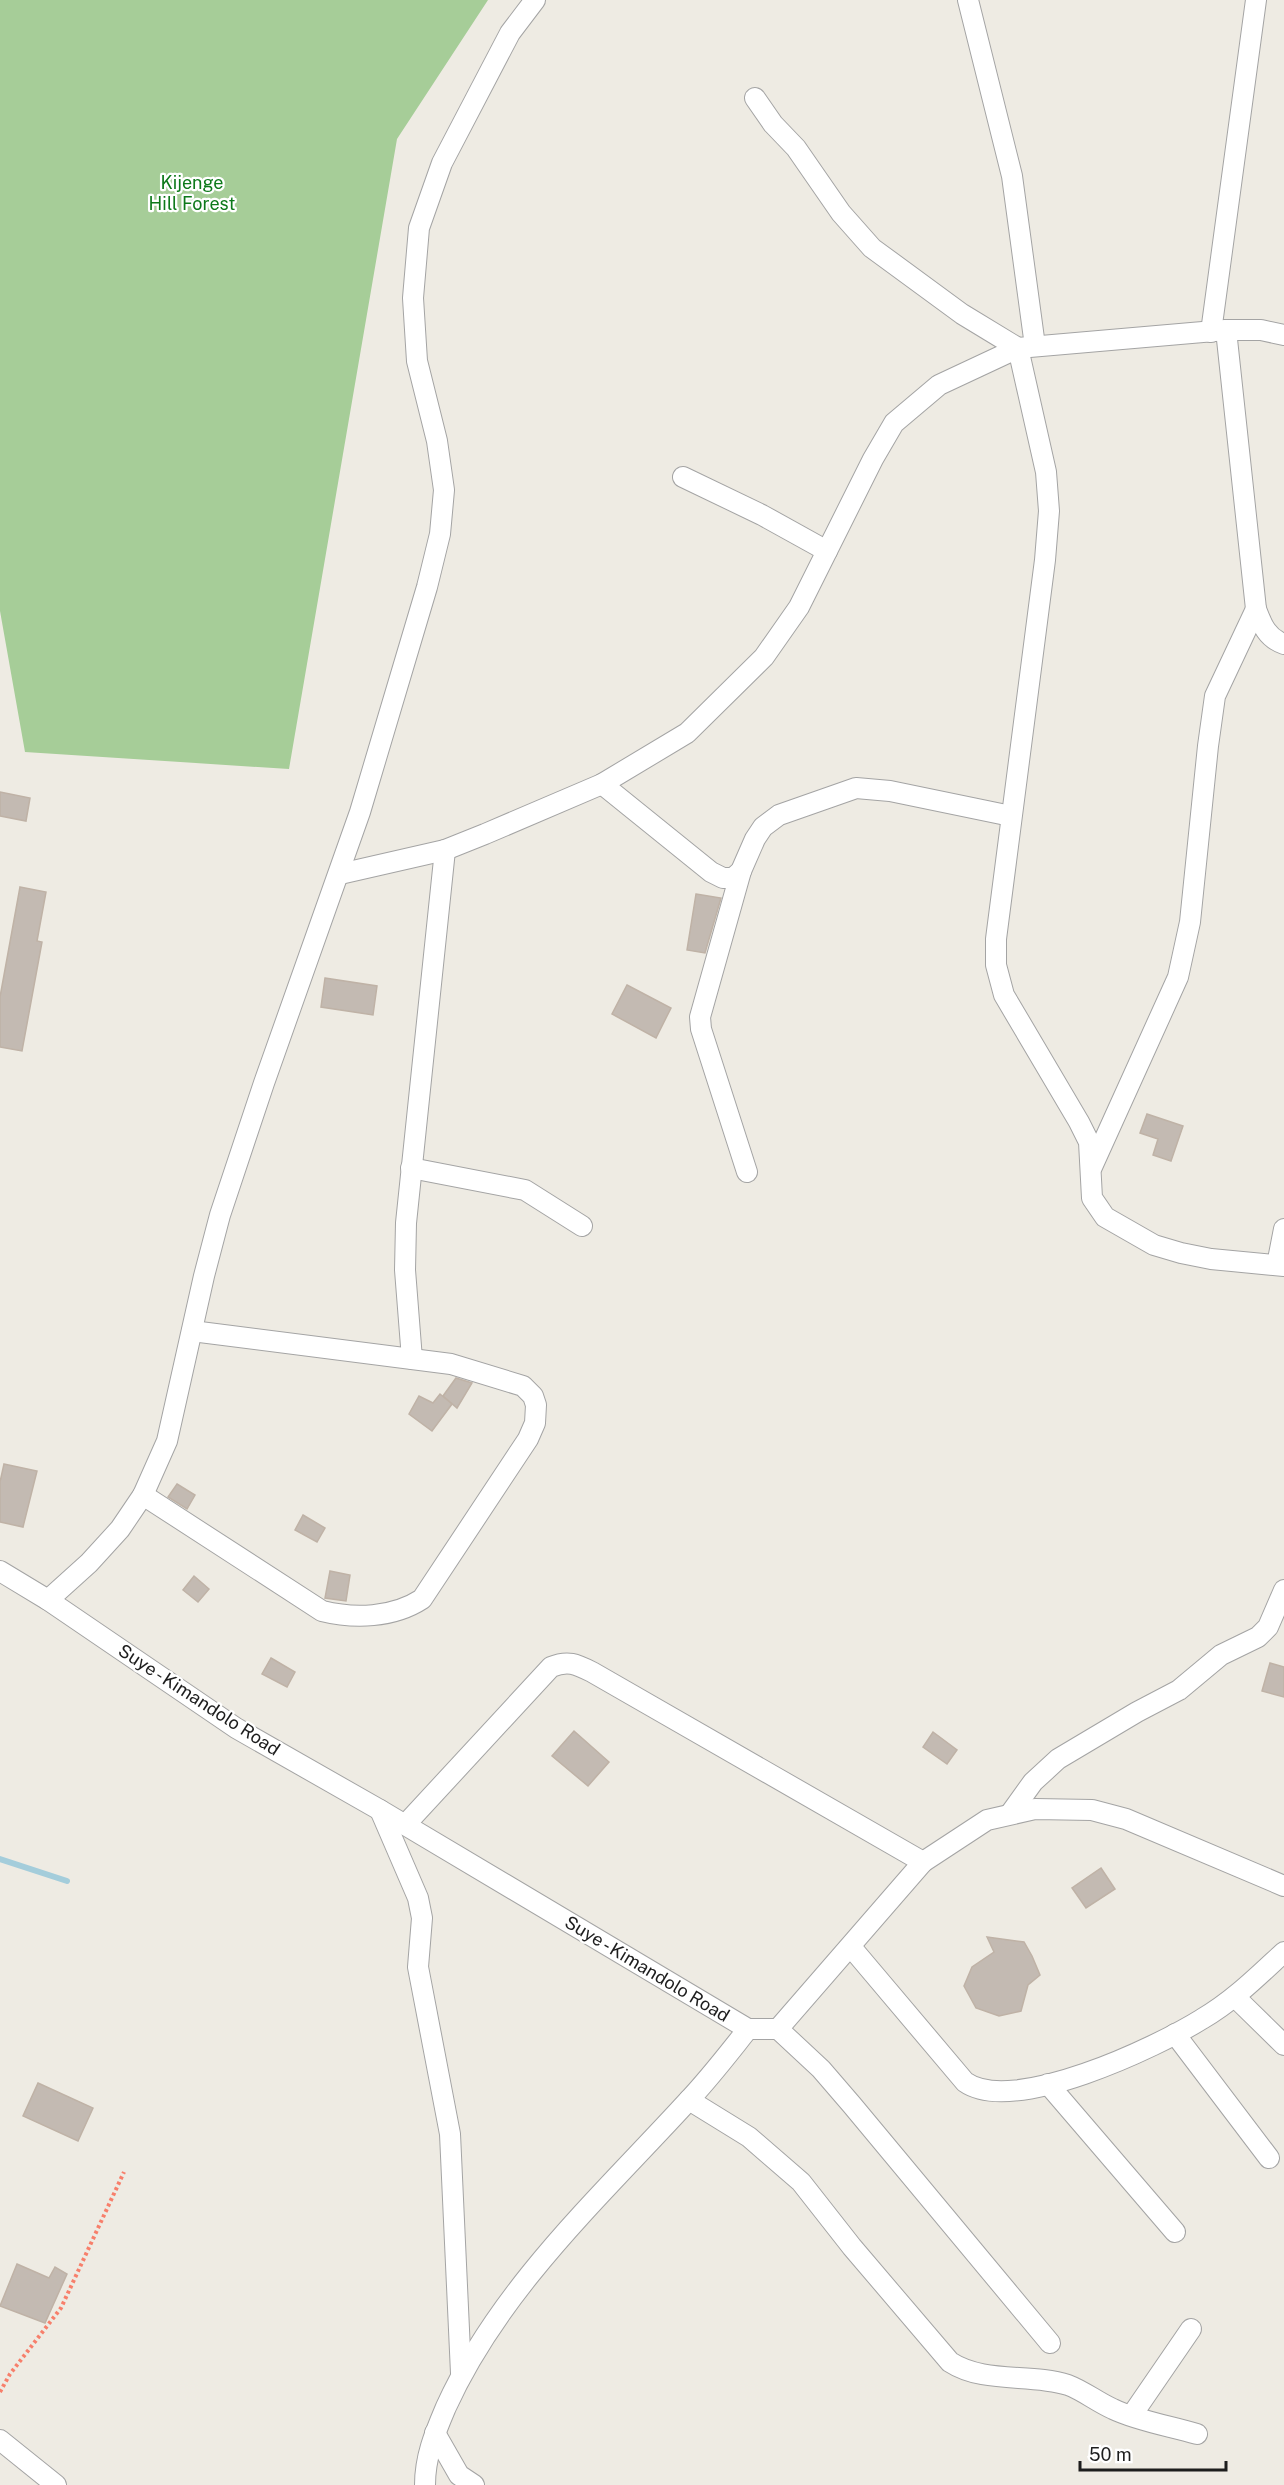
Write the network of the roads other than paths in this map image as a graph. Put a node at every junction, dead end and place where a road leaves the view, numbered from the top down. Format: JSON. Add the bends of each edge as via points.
{"nodes":[{"id":1,"x":535,"y":0,"type":"edge"},
{"id":2,"x":968,"y":0,"type":"edge"},
{"id":3,"x":1256,"y":0,"type":"edge"},
{"id":4,"x":755,"y":98,"type":"dead end"},
{"id":5,"x":1218,"y":331,"type":"junction"},
{"id":6,"x":1284,"y":335,"type":"edge"},
{"id":7,"x":1026,"y":347,"type":"junction"},
{"id":8,"x":682,"y":477,"type":"dead end"},
{"id":9,"x":827,"y":551,"type":"junction"},
{"id":10,"x":1256,"y":609,"type":"junction"},
{"id":11,"x":1284,"y":644,"type":"edge"},
{"id":12,"x":602,"y":784,"type":"junction"},
{"id":13,"x":1011,"y":816,"type":"junction"},
{"id":14,"x":445,"y":850,"type":"junction"},
{"id":15,"x":741,"y":872,"type":"junction"},
{"id":16,"x":340,"y":874,"type":"junction"},
{"id":17,"x":411,"y":1168,"type":"junction"},
{"id":18,"x":1092,"y":1168,"type":"junction"},
{"id":19,"x":747,"y":1172,"type":"dead end"},
{"id":20,"x":582,"y":1226,"type":"dead end"},
{"id":21,"x":1284,"y":1229,"type":"edge"},
{"id":22,"x":1281,"y":1266,"type":"edge"},
{"id":23,"x":192,"y":1331,"type":"junction"},
{"id":24,"x":412,"y":1359,"type":"junction"},
{"id":25,"x":143,"y":1496,"type":"junction"},
{"id":26,"x":0,"y":1572,"type":"edge"},
{"id":27,"x":1284,"y":1590,"type":"edge"},
{"id":28,"x":48,"y":1600,"type":"junction"},
{"id":29,"x":380,"y":1810,"type":"junction"},
{"id":30,"x":1010,"y":1814,"type":"junction"},
{"id":31,"x":405,"y":1825,"type":"junction"},
{"id":32,"x":923,"y":1862,"type":"junction"},
{"id":33,"x":1284,"y":1886,"type":"edge"},
{"id":34,"x":851,"y":1947,"type":"junction"},
{"id":35,"x":1284,"y":1952,"type":"edge"},
{"id":36,"x":1235,"y":1997,"type":"junction"},
{"id":37,"x":748,"y":2029,"type":"junction"},
{"id":38,"x":778,"y":2029,"type":"junction"},
{"id":39,"x":1175,"y":2034,"type":"junction"},
{"id":40,"x":1284,"y":2044,"type":"edge"},
{"id":41,"x":1048,"y":2084,"type":"junction"},
{"id":42,"x":689,"y":2100,"type":"junction"},
{"id":43,"x":1269,"y":2158,"type":"dead end"},
{"id":44,"x":1175,"y":2232,"type":"dead end"},
{"id":45,"x":1191,"y":2329,"type":"dead end"},
{"id":46,"x":1050,"y":2343,"type":"dead end"},
{"id":47,"x":461,"y":2373,"type":"junction"},
{"id":48,"x":1132,"y":2415,"type":"junction"},
{"id":49,"x":435,"y":2433,"type":"junction"},
{"id":50,"x":1197,"y":2434,"type":"dead end"},
{"id":51,"x":0,"y":2440,"type":"edge"},
{"id":52,"x":56,"y":2485,"type":"edge"},
{"id":53,"x":425,"y":2485,"type":"edge"},
{"id":54,"x":474,"y":2485,"type":"edge"}],
"edges":[{"from":1,"to":16,"type":"street","via":[[510,33],[442,163],[419,228],[413,298],[417,361],[437,441],[444,490],[440,534]]},
{"from":2,"to":7,"type":"street","via":[[1012,176]]},
{"from":3,"to":5,"type":"street"},
{"from":4,"to":7,"type":"street","via":[[872,248],[962,314]]},
{"from":5,"to":6,"type":"street","via":[[1261,330]]},
{"from":5,"to":7,"type":"street"},
{"from":5,"to":10,"type":"street"},
{"from":7,"to":9,"type":"street","via":[[939,385],[894,423]]},
{"from":7,"to":13,"type":"street","via":[[1049,511]]},
{"from":8,"to":9,"type":"street"},
{"from":9,"to":12,"type":"street","via":[[799,607],[764,657],[687,733]]},
{"from":10,"to":11,"type":"street","via":[[1263,628],[1274,641]]},
{"from":10,"to":18,"type":"street","via":[[1215,696],[1190,922],[1178,977]]},
{"from":12,"to":14,"type":"street"},
{"from":12,"to":15,"type":"street","via":[[711,872],[732,878]]},
{"from":13,"to":15,"type":"street","via":[[890,791],[856,788],[779,815],[763,827]]},
{"from":13,"to":18,"type":"street","via":[[996,965],[1004,995],[1080,1122],[1089,1142]]},
{"from":14,"to":16,"type":"street"},
{"from":14,"to":17,"type":"street"},
{"from":15,"to":19,"type":"street","via":[[700,1017]]},
{"from":16,"to":23,"type":"street","via":[[220,1215]]},
{"from":17,"to":20,"type":"street","via":[[525,1190]]},
{"from":17,"to":24,"type":"street","via":[[405,1270]]},
{"from":18,"to":22,"type":"street","via":[[1092,1198],[1097,1208],[1105,1217],[1154,1245],[1211,1259]]},
{"from":21,"to":22,"type":"street"},
{"from":23,"to":24,"type":"street"},
{"from":23,"to":25,"type":"street","via":[[167,1441]]},
{"from":24,"to":25,"type":"street","via":[[452,1364],[523,1386],[536,1405],[535,1423],[528,1439],[422,1599],[407,1608],[354,1616],[322,1611]]},
{"from":25,"to":28,"type":"street","via":[[89,1563]]},
{"from":26,"to":28,"type":"street","name":"Suye - Kimandolo Road"},
{"from":27,"to":30,"type":"street","via":[[1268,1627],[1258,1637],[1221,1655],[1179,1690],[1058,1759],[1033,1782]]},
{"from":28,"to":29,"type":"street","name":"Suye - Kimandolo Road","via":[[236,1728]]},
{"from":29,"to":31,"type":"street","name":"Suye - Kimandolo Road"},
{"from":29,"to":47,"type":"street","via":[[421,1908],[418,1967],[450,2134]]},
{"from":30,"to":32,"type":"street","via":[[987,1820]]},
{"from":30,"to":33,"type":"street","via":[[1058,1808],[1092,1810],[1126,1819]]},
{"from":31,"to":32,"type":"street","via":[[551,1667],[563,1662],[592,1672]]},
{"from":31,"to":37,"type":"street","name":"Suye - Kimandolo Road"},
{"from":32,"to":34,"type":"street"},
{"from":34,"to":38,"type":"street"},
{"from":34,"to":41,"type":"street","via":[[972,2087],[1010,2092]]},
{"from":35,"to":36,"type":"street"},
{"from":36,"to":39,"type":"street"},
{"from":36,"to":40,"type":"street"},
{"from":37,"to":38,"type":"street","name":"Suye - Kimandolo Road"},
{"from":37,"to":42,"type":"street"},
{"from":38,"to":46,"type":"street","via":[[852,2105]]},
{"from":39,"to":41,"type":"street","via":[[1150,2048]]},
{"from":39,"to":43,"type":"street"},
{"from":41,"to":44,"type":"street"},
{"from":42,"to":47,"type":"street","via":[[549,2250]]},
{"from":42,"to":48,"type":"street","via":[[749,2137],[801,2182],[950,2362],[979,2374],[1066,2385]]},
{"from":45,"to":48,"type":"street"},
{"from":47,"to":49,"type":"street"},
{"from":48,"to":50,"type":"street"},
{"from":49,"to":53,"type":"street","via":[[425,2469]]},
{"from":49,"to":54,"type":"street","via":[[459,2475]]},
{"from":51,"to":52,"type":"street"}]}
